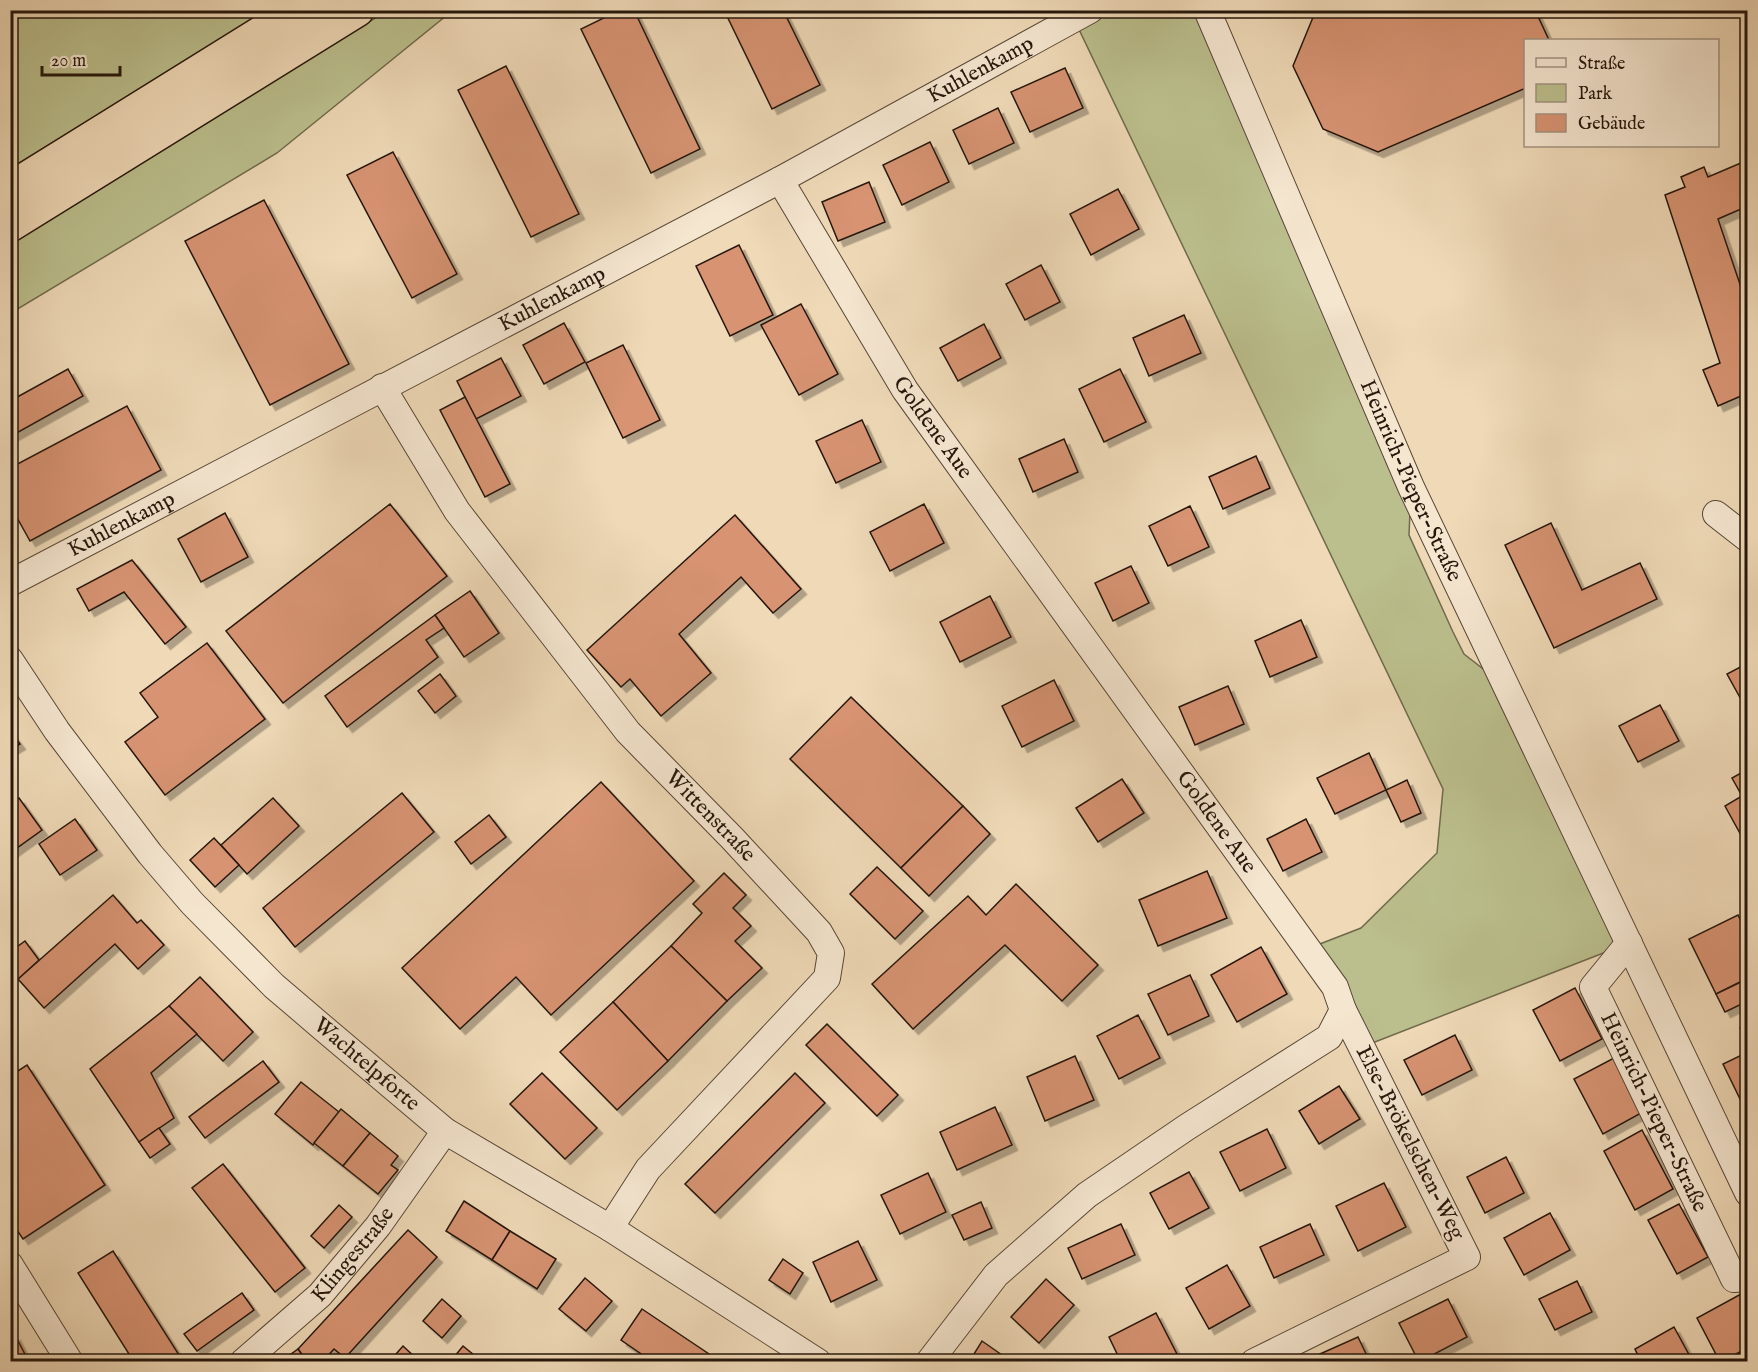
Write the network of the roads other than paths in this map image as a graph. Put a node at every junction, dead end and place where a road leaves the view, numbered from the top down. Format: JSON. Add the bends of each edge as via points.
{"nodes":[{"id":1,"x":298,"y":10,"type":"edge"},
{"id":2,"x":357,"y":10,"type":"edge"},
{"id":3,"x":1090,"y":10,"type":"edge"},
{"id":4,"x":1207,"y":10,"type":"edge"},
{"id":5,"x":780,"y":180,"type":"junction"},
{"id":6,"x":10,"y":189,"type":"edge"},
{"id":7,"x":10,"y":225,"type":"edge"},
{"id":8,"x":382,"y":387,"type":"junction"},
{"id":9,"x":1716,"y":514,"type":"dead end"},
{"id":10,"x":1748,"y":539,"type":"edge"},
{"id":11,"x":10,"y":583,"type":"edge"},
{"id":12,"x":10,"y":660,"type":"edge"},
{"id":13,"x":1629,"y":944,"type":"junction"},
{"id":14,"x":1343,"y":1010,"type":"junction"},
{"id":15,"x":445,"y":1131,"type":"junction"},
{"id":16,"x":1748,"y":1193,"type":"edge"},
{"id":17,"x":610,"y":1228,"type":"junction"},
{"id":18,"x":10,"y":1265,"type":"edge"},
{"id":19,"x":1748,"y":1278,"type":"edge"},
{"id":20,"x":70,"y":1362,"type":"edge"},
{"id":21,"x":243,"y":1362,"type":"edge"},
{"id":22,"x":818,"y":1362,"type":"edge"},
{"id":23,"x":928,"y":1362,"type":"edge"},
{"id":24,"x":1254,"y":1362,"type":"edge"}],
"edges":[{"from":1,"to":6,"type":"highway"},
{"from":2,"to":7,"type":"highway"},
{"from":3,"to":5,"type":"street","name":"Kuhlenkamp"},
{"from":4,"to":13,"type":"street","name":"Heinrich-Pieper-Straße","via":[[1411,487]]},
{"from":5,"to":8,"type":"street","name":"Kuhlenkamp"},
{"from":5,"to":14,"type":"street","name":"Goldene Aue","via":[[905,390],[1335,987]]},
{"from":8,"to":11,"type":"street","name":"Kuhlenkamp"},
{"from":8,"to":17,"type":"street","name":"Wittenstraße","via":[[457,511],[628,732],[819,932],[831,953],[827,978],[648,1169]]},
{"from":9,"to":10,"type":"street"},
{"from":12,"to":15,"type":"street","name":"Wachtelpforte","via":[[113,807],[192,903],[274,986]]},
{"from":13,"to":16,"type":"street","name":"Heinrich-Pieper-Straße"},
{"from":13,"to":19,"type":"street","name":"Heinrich-Pieper-Straße","via":[[1593,987],[1734,1279]]},
{"from":14,"to":23,"type":"street","via":[[1329,1037],[1087,1195],[996,1275]]},
{"from":14,"to":24,"type":"street","name":"Else-Brökelschen-Weg","via":[[1467,1257]]},
{"from":15,"to":17,"type":"street","name":"Wachtelpforte"},
{"from":15,"to":21,"type":"street","name":"Klingestraße","via":[[378,1226],[320,1295]]},
{"from":17,"to":22,"type":"street","name":"Wachtelpforte"},
{"from":18,"to":20,"type":"street"}]}
